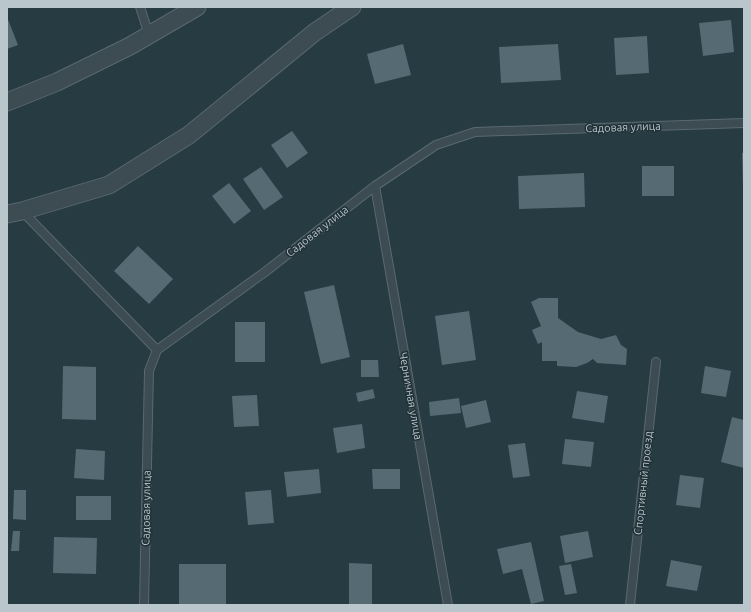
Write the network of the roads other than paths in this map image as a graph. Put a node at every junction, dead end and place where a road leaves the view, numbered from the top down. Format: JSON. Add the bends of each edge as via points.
{"nodes":[{"id":1,"x":140,"y":7,"type":"edge"},
{"id":2,"x":197,"y":7,"type":"edge"},
{"id":3,"x":352,"y":7,"type":"edge"},
{"id":4,"x":149,"y":35,"type":"junction"},
{"id":5,"x":7,"y":102,"type":"edge"},
{"id":6,"x":744,"y":123,"type":"edge"},
{"id":7,"x":374,"y":186,"type":"junction"},
{"id":8,"x":14,"y":213,"type":"edge"},
{"id":9,"x":157,"y":350,"type":"junction"},
{"id":10,"x":656,"y":362,"type":"dead end"},
{"id":11,"x":144,"y":605,"type":"edge"},
{"id":12,"x":448,"y":605,"type":"edge"},
{"id":13,"x":630,"y":605,"type":"edge"}],
"edges":[{"from":1,"to":4,"type":"lane"},
{"from":2,"to":4,"type":"street"},
{"from":3,"to":8,"type":"street","via":[[316,32],[189,135],[109,185]]},
{"from":4,"to":5,"type":"street","via":[[57,82]]},
{"from":6,"to":7,"type":"lane","name":"Садовая улица","via":[[475,132],[436,145]]},
{"from":7,"to":9,"type":"lane","name":"Садовая улица","via":[[265,272]]},
{"from":7,"to":12,"type":"lane","name":"Черничная улица"},
{"from":8,"to":9,"type":"lane"},
{"from":9,"to":11,"type":"lane","name":"Садовая улица","via":[[149,371]]},
{"from":10,"to":13,"type":"lane","name":"Спортивный проезд"}]}
